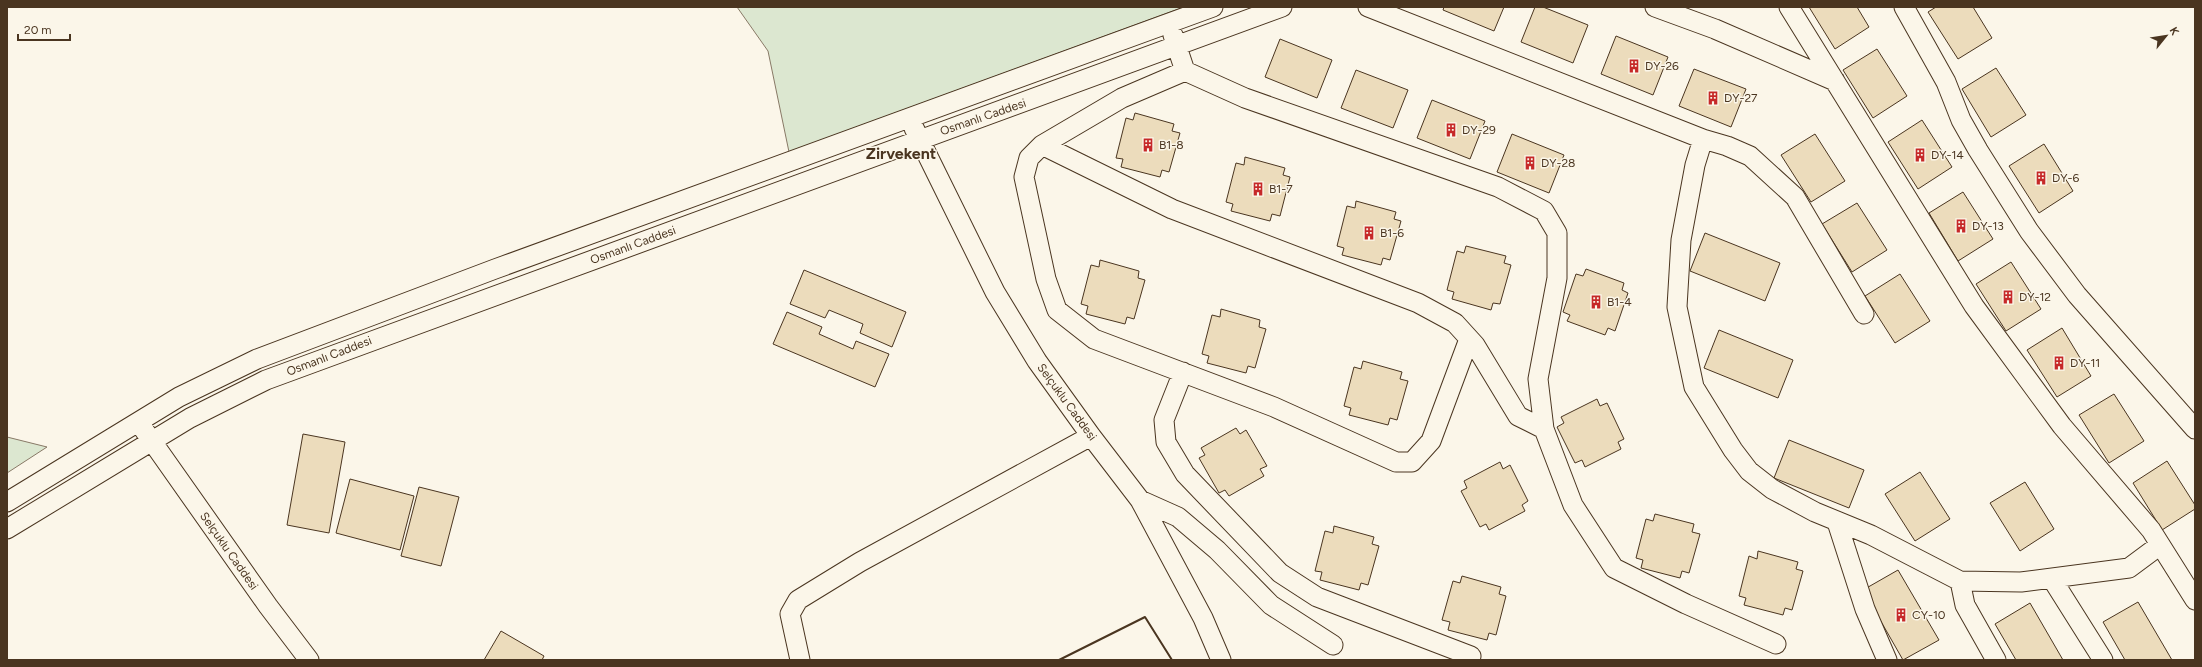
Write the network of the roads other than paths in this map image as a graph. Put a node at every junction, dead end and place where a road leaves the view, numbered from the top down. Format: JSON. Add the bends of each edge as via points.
{"nodes":[{"id":1,"x":1214,"y":7,"type":"edge"},
{"id":2,"x":1282,"y":7,"type":"edge"},
{"id":3,"x":1368,"y":7,"type":"edge"},
{"id":4,"x":1655,"y":7,"type":"edge"},
{"id":5,"x":1789,"y":7,"type":"edge"},
{"id":6,"x":1904,"y":7,"type":"edge"},
{"id":7,"x":1168,"y":24,"type":"junction"},
{"id":8,"x":1177,"y":46,"type":"junction"},
{"id":9,"x":1185,"y":71,"type":"junction"},
{"id":10,"x":1836,"y":81,"type":"junction"},
{"id":11,"x":909,"y":118,"type":"junction"},
{"id":12,"x":1703,"y":139,"type":"junction"},
{"id":13,"x":919,"y":140,"type":"junction"},
{"id":14,"x":1042,"y":145,"type":"junction"},
{"id":15,"x":1864,"y":314,"type":"dead end"},
{"id":16,"x":1469,"y":339,"type":"junction"},
{"id":17,"x":1183,"y":372,"type":"junction"},
{"id":18,"x":139,"y":422,"type":"junction"},
{"id":19,"x":1544,"y":429,"type":"junction"},
{"id":20,"x":2195,"y":429,"type":"edge"},
{"id":21,"x":1090,"y":436,"type":"junction"},
{"id":22,"x":152,"y":441,"type":"junction"},
{"id":23,"x":1140,"y":500,"type":"junction"},
{"id":24,"x":7,"y":502,"type":"edge"},
{"id":25,"x":1837,"y":522,"type":"junction"},
{"id":26,"x":7,"y":529,"type":"edge"},
{"id":27,"x":2160,"y":545,"type":"junction"},
{"id":28,"x":2052,"y":579,"type":"junction"},
{"id":29,"x":1960,"y":581,"type":"junction"},
{"id":30,"x":2195,"y":600,"type":"edge"},
{"id":31,"x":1776,"y":644,"type":"dead end"},
{"id":32,"x":1333,"y":645,"type":"dead end"},
{"id":33,"x":1471,"y":656,"type":"dead end"},
{"id":34,"x":309,"y":660,"type":"edge"},
{"id":35,"x":800,"y":660,"type":"edge"},
{"id":36,"x":1221,"y":660,"type":"edge"},
{"id":37,"x":1887,"y":660,"type":"edge"},
{"id":38,"x":1996,"y":660,"type":"edge"},
{"id":39,"x":2103,"y":660,"type":"edge"}],
"edges":[{"from":1,"to":7,"type":"street","name":"Osmanlı Caddesi"},
{"from":2,"to":8,"type":"street","name":"Osmanlı Caddesi"},
{"from":3,"to":12,"type":"street"},
{"from":4,"to":10,"type":"street","via":[[1715,29]]},
{"from":5,"to":10,"type":"street"},
{"from":6,"to":20,"type":"street","via":[[1946,82],[1968,132],[2029,232],[2077,295]]},
{"from":7,"to":8,"type":"street"},
{"from":7,"to":11,"type":"street","name":"Osmanlı Caddesi"},
{"from":8,"to":9,"type":"street"},
{"from":8,"to":13,"type":"street","name":"Osmanlı Caddesi"},
{"from":9,"to":14,"type":"street","via":[[1122,98]]},
{"from":9,"to":19,"type":"street","via":[[1245,98],[1498,187],[1544,211],[1557,233],[1556,278],[1538,380]]},
{"from":10,"to":27,"type":"street","via":[[1974,306],[2062,426],[2151,530]]},
{"from":11,"to":13,"type":"street","name":"Selçuklu Caddesi"},
{"from":11,"to":18,"type":"street","name":"Osmanlı Caddesi","via":[[257,358],[179,397]]},
{"from":12,"to":15,"type":"street","via":[[1750,156],[1795,197]]},
{"from":12,"to":25,"type":"street","via":[[1695,165],[1681,240],[1677,306],[1694,387],[1749,471],[1772,489]]},
{"from":13,"to":21,"type":"street","name":"Selçuklu Caddesi","via":[[995,292],[1037,361]]},
{"from":13,"to":22,"type":"street","name":"Osmanlı Caddesi","via":[[273,378],[222,402]]},
{"from":14,"to":16,"type":"street","via":[[1172,209],[1418,303],[1455,323]]},
{"from":14,"to":17,"type":"street","via":[[1029,158],[1024,177],[1046,279],[1057,310],[1094,339]]},
{"from":16,"to":17,"type":"street","via":[[1432,441],[1412,462],[1396,462],[1274,407]]},
{"from":16,"to":19,"type":"street","via":[[1518,416]]},
{"from":17,"to":33,"type":"street","via":[[1164,420],[1166,442],[1185,474],[1280,573],[1317,597]]},
{"from":18,"to":22,"type":"street","name":"Selçuklu Caddesi"},
{"from":18,"to":24,"type":"street","name":"Osmanlı Caddesi"},
{"from":19,"to":31,"type":"street","via":[[1573,505],[1614,568],[1686,604]]},
{"from":21,"to":23,"type":"street","name":"Selçuklu Caddesi"},
{"from":21,"to":35,"type":"street","via":[[860,562],[798,600],[790,614]]},
{"from":22,"to":26,"type":"street","name":"Osmanlı Caddesi"},
{"from":22,"to":34,"type":"street","name":"Selçuklu Caddesi"},
{"from":23,"to":32,"type":"street","via":[[1178,517],[1217,550],[1272,605]]},
{"from":23,"to":36,"type":"street","name":"Selçuklu Caddesi","via":[[1203,618]]},
{"from":25,"to":29,"type":"street","via":[[1871,535]]},
{"from":25,"to":37,"type":"street","via":[[1865,609]]},
{"from":27,"to":28,"type":"street","via":[[2129,568]]},
{"from":27,"to":30,"type":"street"},
{"from":28,"to":29,"type":"street","via":[[2021,582]]},
{"from":28,"to":39,"type":"street"},
{"from":29,"to":38,"type":"street","via":[[1965,605]]}]}
